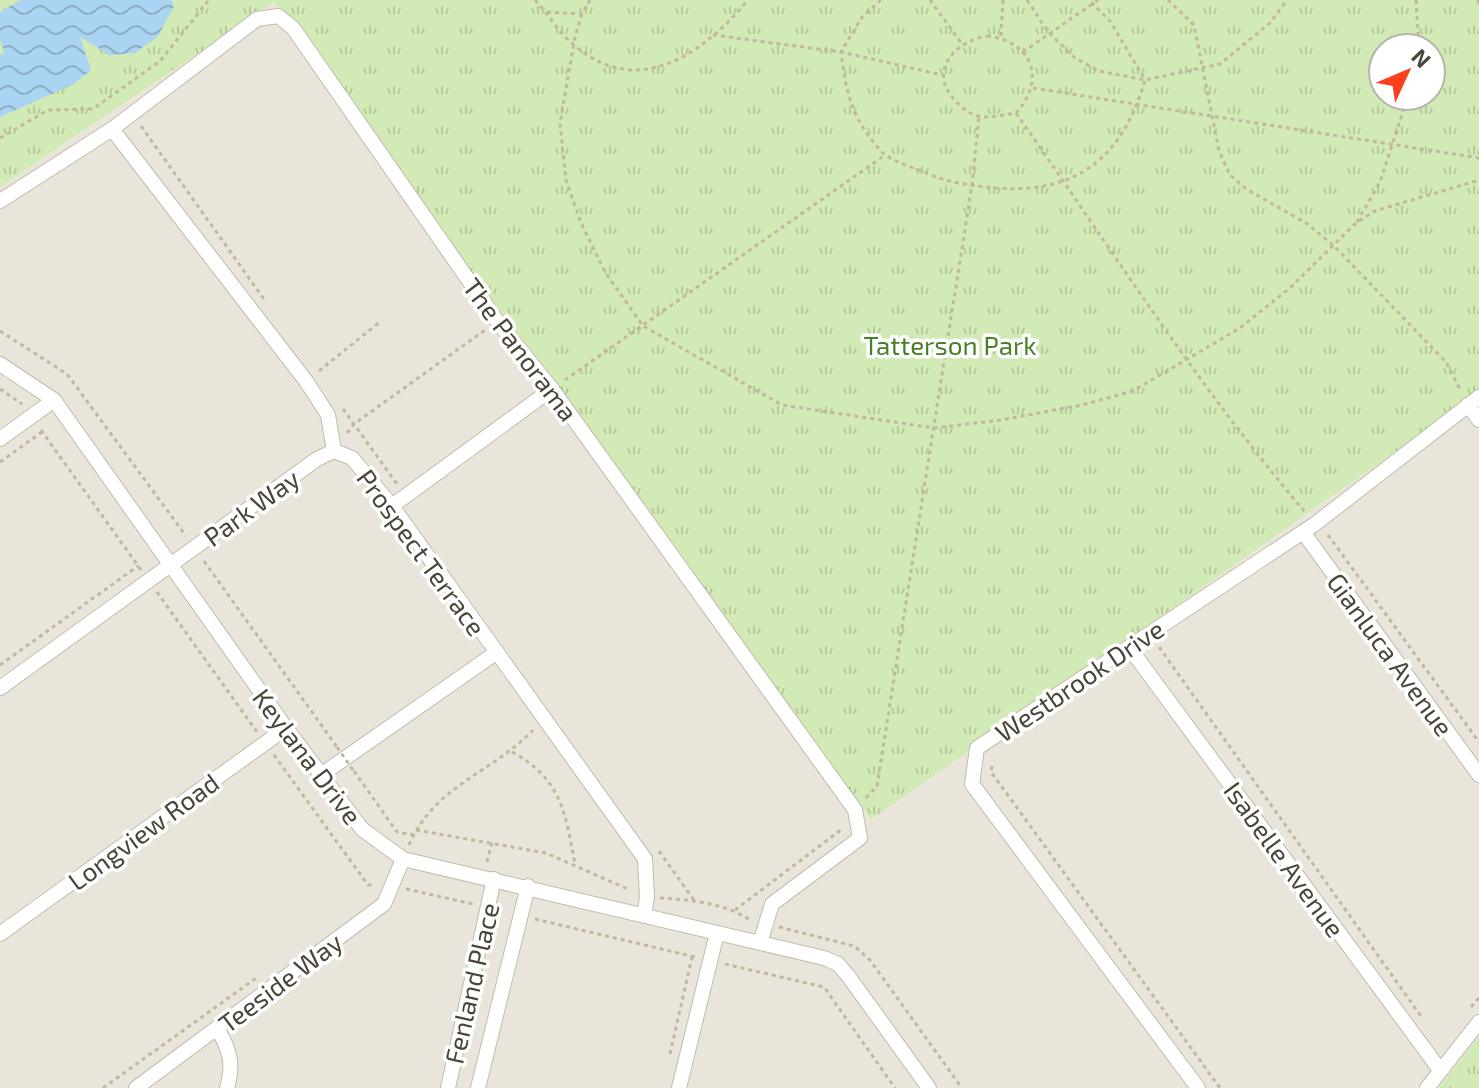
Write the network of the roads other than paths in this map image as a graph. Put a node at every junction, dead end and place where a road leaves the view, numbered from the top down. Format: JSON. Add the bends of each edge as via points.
{"nodes":[{"id":1,"x":112,"y":129,"type":"junction"},
{"id":2,"x":0,"y":201,"type":"edge"},
{"id":3,"x":0,"y":364,"type":"edge"},
{"id":4,"x":552,"y":389,"type":"junction"},
{"id":5,"x":54,"y":400,"type":"junction"},
{"id":6,"x":1474,"y":401,"type":"edge"},
{"id":7,"x":1479,"y":420,"type":"edge"},
{"id":8,"x":0,"y":439,"type":"edge"},
{"id":9,"x":334,"y":451,"type":"junction"},
{"id":10,"x":392,"y":506,"type":"junction"},
{"id":11,"x":1309,"y":532,"type":"junction"},
{"id":12,"x":171,"y":565,"type":"junction"},
{"id":13,"x":497,"y":652,"type":"junction"},
{"id":14,"x":1133,"y":653,"type":"junction"},
{"id":15,"x":0,"y":688,"type":"edge"},
{"id":16,"x":286,"y":728,"type":"junction"},
{"id":17,"x":321,"y":775,"type":"junction"},
{"id":18,"x":1479,"y":775,"type":"edge"},
{"id":19,"x":403,"y":859,"type":"junction"},
{"id":20,"x":494,"y":879,"type":"junction"},
{"id":21,"x":528,"y":886,"type":"junction"},
{"id":22,"x":644,"y":916,"type":"junction"},
{"id":23,"x":717,"y":933,"type":"junction"},
{"id":24,"x":0,"y":934,"type":"edge"},
{"id":25,"x":760,"y":943,"type":"junction"},
{"id":26,"x":1479,"y":1022,"type":"edge"},
{"id":27,"x":218,"y":1030,"type":"junction"},
{"id":28,"x":1440,"y":1070,"type":"junction"},
{"id":29,"x":136,"y":1088,"type":"edge"},
{"id":30,"x":227,"y":1088,"type":"edge"},
{"id":31,"x":448,"y":1088,"type":"edge"},
{"id":32,"x":478,"y":1088,"type":"edge"},
{"id":33,"x":679,"y":1088,"type":"edge"},
{"id":34,"x":929,"y":1088,"type":"edge"},
{"id":35,"x":1198,"y":1088,"type":"edge"},
{"id":36,"x":1427,"y":1088,"type":"edge"}],
"edges":[{"from":1,"to":2,"type":"street","name":"The Panorama"},
{"from":1,"to":4,"type":"street","name":"The Panorama","via":[[257,19],[278,16],[293,28],[497,321]]},
{"from":1,"to":9,"type":"street","name":"Prospect Terrace","via":[[306,381],[328,415]]},
{"from":3,"to":5,"type":"street","name":"Keylana Drive"},
{"from":4,"to":10,"type":"street"},
{"from":4,"to":25,"type":"street","name":"The Panorama","via":[[855,810],[860,838],[772,904]]},
{"from":5,"to":8,"type":"street"},
{"from":5,"to":12,"type":"street","name":"Keylana Drive"},
{"from":6,"to":7,"type":"street"},
{"from":6,"to":11,"type":"street","name":"Westbrook Drive"},
{"from":9,"to":10,"type":"street","name":"Prospect Terrace","via":[[352,458]]},
{"from":9,"to":12,"type":"street","name":"Park Way"},
{"from":10,"to":13,"type":"street","name":"Prospect Terrace"},
{"from":11,"to":14,"type":"street","name":"Westbrook Drive"},
{"from":11,"to":18,"type":"street","name":"Gianluca Avenue"},
{"from":12,"to":15,"type":"street","name":"Park Way"},
{"from":12,"to":16,"type":"street","name":"Keylana Drive"},
{"from":13,"to":17,"type":"street"},
{"from":13,"to":22,"type":"street","name":"Prospect Terrace","via":[[645,859]]},
{"from":14,"to":28,"type":"street","name":"Isabelle Avenue"},
{"from":14,"to":35,"type":"street","name":"Westbrook Drive","via":[[977,748],[972,784]]},
{"from":16,"to":17,"type":"street","name":"Keylana Drive"},
{"from":16,"to":24,"type":"street","name":"Longview Road"},
{"from":17,"to":19,"type":"street","name":"Keylana Drive","via":[[362,829]]},
{"from":19,"to":20,"type":"street","name":"Keylana Drive"},
{"from":19,"to":27,"type":"street","name":"Teeside Way","via":[[384,904]]},
{"from":20,"to":21,"type":"street","name":"Keylana Drive"},
{"from":20,"to":31,"type":"street","name":"Fenland Place"},
{"from":21,"to":22,"type":"street","name":"Keylana Drive"},
{"from":21,"to":32,"type":"street","name":"Fenland Place"},
{"from":22,"to":23,"type":"street","name":"Keylana Drive"},
{"from":23,"to":25,"type":"street","name":"Keylana Drive"},
{"from":23,"to":33,"type":"street"},
{"from":25,"to":34,"type":"street","name":"Keylana Drive","via":[[838,964]]},
{"from":26,"to":28,"type":"street"},
{"from":27,"to":29,"type":"street","name":"Teeside Way"},
{"from":27,"to":30,"type":"street","via":[[229,1048]]},
{"from":28,"to":36,"type":"street"}]}
